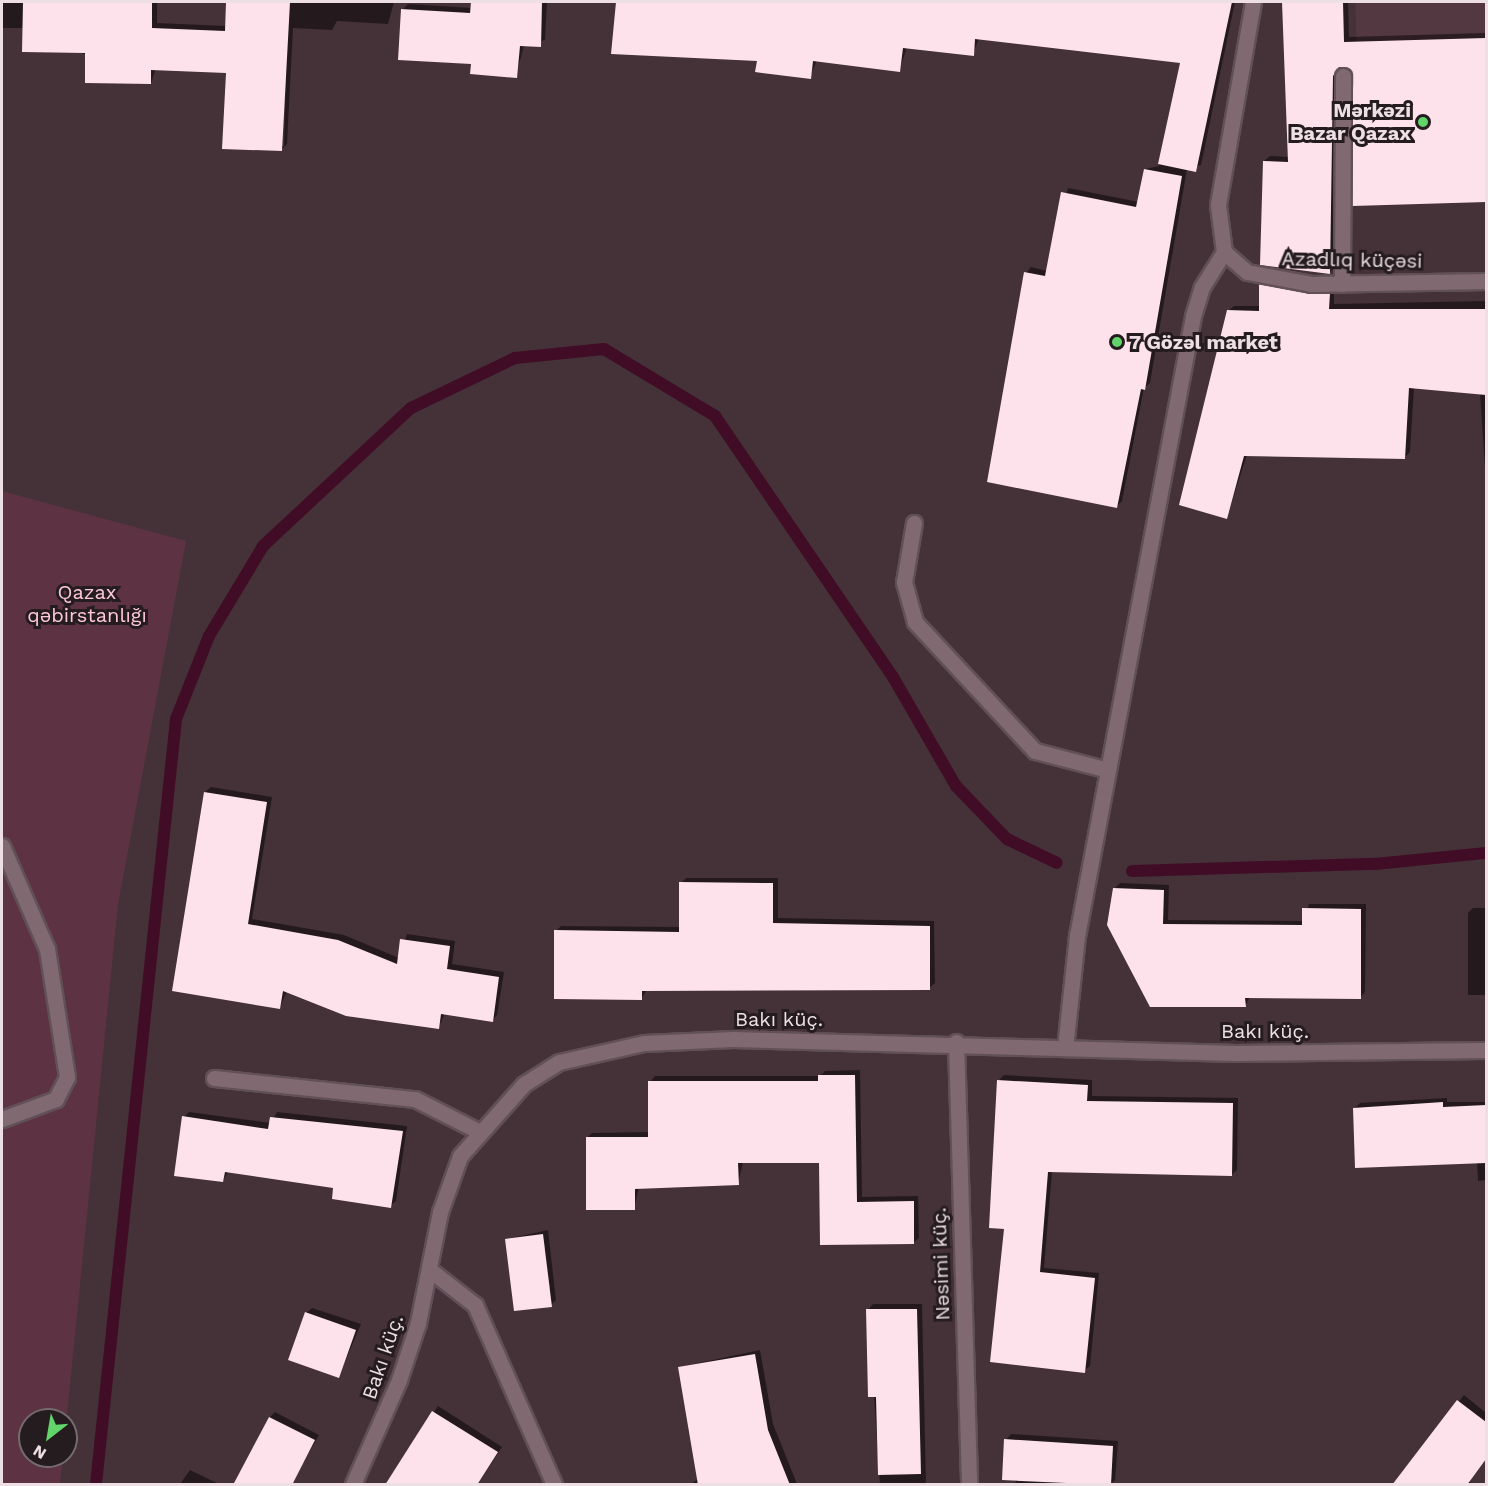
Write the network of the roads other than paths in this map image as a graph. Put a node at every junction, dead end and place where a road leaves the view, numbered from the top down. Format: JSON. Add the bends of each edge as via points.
{"nodes":[{"id":1,"x":1253,"y":2,"type":"edge"},
{"id":2,"x":1343,"y":76,"type":"dead end"},
{"id":3,"x":1224,"y":252,"type":"junction"},
{"id":4,"x":1486,"y":281,"type":"edge"},
{"id":5,"x":1342,"y":284,"type":"junction"},
{"id":6,"x":914,"y":523,"type":"dead end"},
{"id":7,"x":1108,"y":771,"type":"junction"},
{"id":8,"x":2,"y":846,"type":"edge"},
{"id":9,"x":956,"y":1042,"type":"junction"},
{"id":10,"x":1065,"y":1047,"type":"junction"},
{"id":11,"x":1486,"y":1050,"type":"edge"},
{"id":12,"x":214,"y":1078,"type":"dead end"},
{"id":13,"x":2,"y":1119,"type":"edge"},
{"id":14,"x":478,"y":1131,"type":"junction"},
{"id":15,"x":430,"y":1270,"type":"junction"},
{"id":16,"x":353,"y":1485,"type":"edge"},
{"id":17,"x":554,"y":1485,"type":"edge"},
{"id":18,"x":969,"y":1485,"type":"edge"}],
"edges":[{"from":1,"to":3,"type":"street","via":[[1218,205]]},
{"from":2,"to":5,"type":"street"},
{"from":3,"to":5,"type":"street","name":"Azadlıq küçəsi","via":[[1247,272],[1272,280]]},
{"from":3,"to":7,"type":"street","via":[[1202,287],[1193,316]]},
{"from":4,"to":5,"type":"street","name":"Azadlıq küçəsi"},
{"from":6,"to":7,"type":"street","via":[[904,582],[915,622],[1035,751]]},
{"from":7,"to":10,"type":"street","via":[[1077,936]]},
{"from":8,"to":13,"type":"street","via":[[47,949],[67,1077],[56,1099]]},
{"from":9,"to":10,"type":"street","name":"Bakı küç."},
{"from":9,"to":14,"type":"street","name":"Bakı küç.","via":[[644,1043],[559,1062],[524,1084]]},
{"from":9,"to":18,"type":"street","name":"Nəsimi küç."},
{"from":10,"to":11,"type":"street","name":"Bakı küç."},
{"from":12,"to":14,"type":"street","via":[[415,1100]]},
{"from":14,"to":15,"type":"street","name":"Bakı küç.","via":[[460,1156],[440,1212]]},
{"from":15,"to":16,"type":"street","name":"Bakı küç.","via":[[399,1380]]},
{"from":15,"to":17,"type":"street","via":[[475,1305]]}]}
